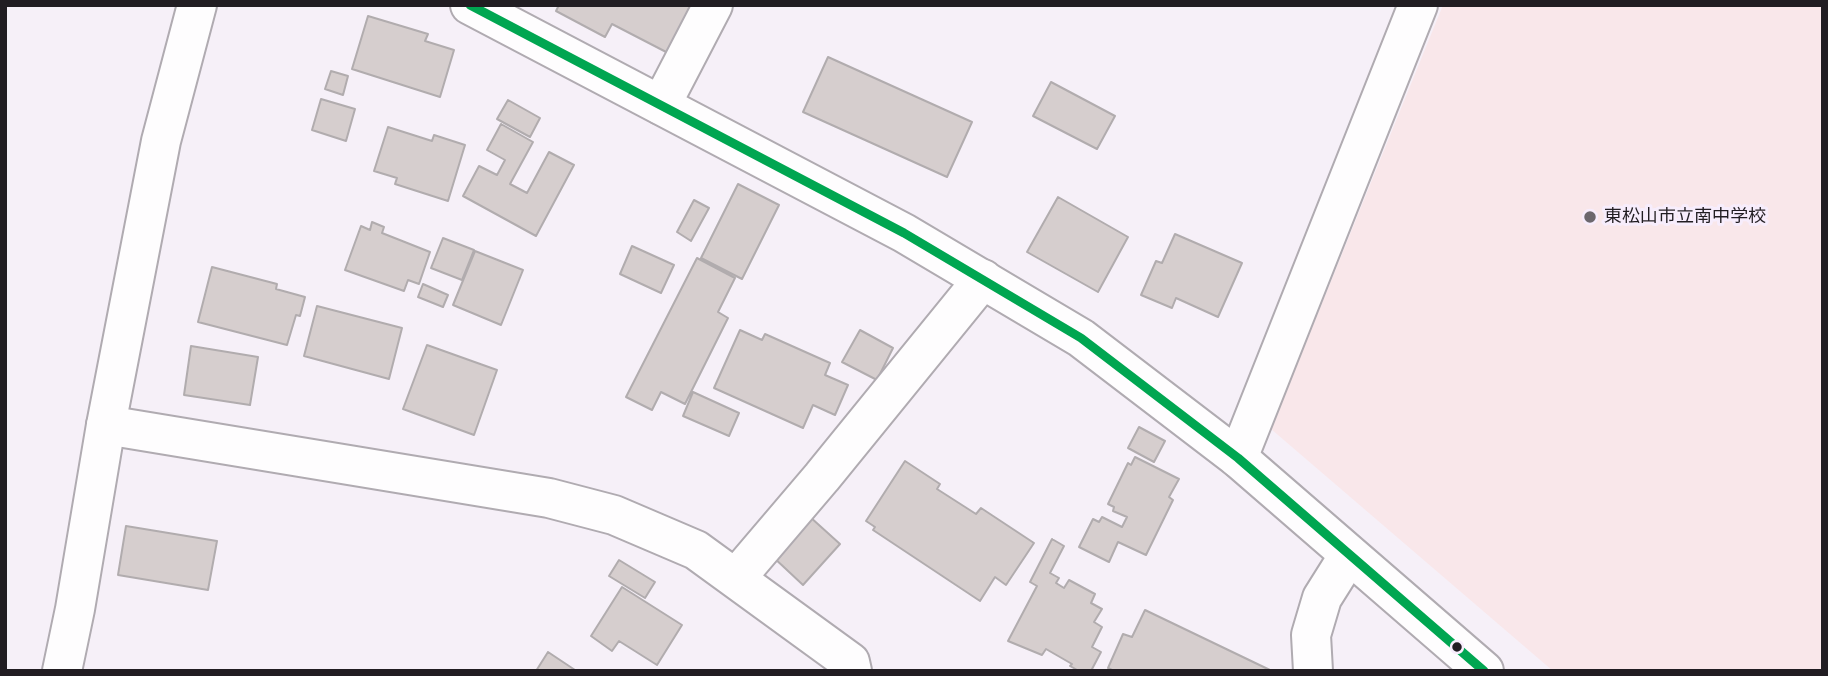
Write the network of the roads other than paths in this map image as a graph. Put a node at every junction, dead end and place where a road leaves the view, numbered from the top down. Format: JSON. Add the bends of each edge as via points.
{"nodes":[{"id":1,"x":197,"y":5,"type":"edge"},
{"id":2,"x":470,"y":5,"type":"edge"},
{"id":3,"x":713,"y":5,"type":"edge"},
{"id":4,"x":1418,"y":5,"type":"edge"},
{"id":5,"x":662,"y":105,"type":"junction"},
{"id":6,"x":983,"y":279,"type":"junction"},
{"id":7,"x":106,"y":425,"type":"junction"},
{"id":8,"x":1238,"y":458,"type":"junction"},
{"id":9,"x":1349,"y":555,"type":"junction"},
{"id":10,"x":736,"y":578,"type":"junction"},
{"id":11,"x":62,"y":671,"type":"edge"},
{"id":12,"x":852,"y":671,"type":"edge"},
{"id":13,"x":1313,"y":671,"type":"edge"},
{"id":14,"x":1483,"y":671,"type":"edge"}],
"edges":[{"from":1,"to":7,"type":"street","via":[[161,141]]},
{"from":2,"to":5,"type":"street"},
{"from":3,"to":5,"type":"street"},
{"from":4,"to":8,"type":"street"},
{"from":5,"to":6,"type":"street"},
{"from":6,"to":8,"type":"street","via":[[1081,338]]},
{"from":6,"to":10,"type":"street"},
{"from":7,"to":10,"type":"street","via":[[549,498],[614,515],[696,550]]},
{"from":7,"to":11,"type":"street"},
{"from":8,"to":9,"type":"street"},
{"from":9,"to":13,"type":"street","via":[[1322,598],[1311,635]]},
{"from":9,"to":14,"type":"street"},
{"from":10,"to":12,"type":"street","via":[[850,662]]}]}
